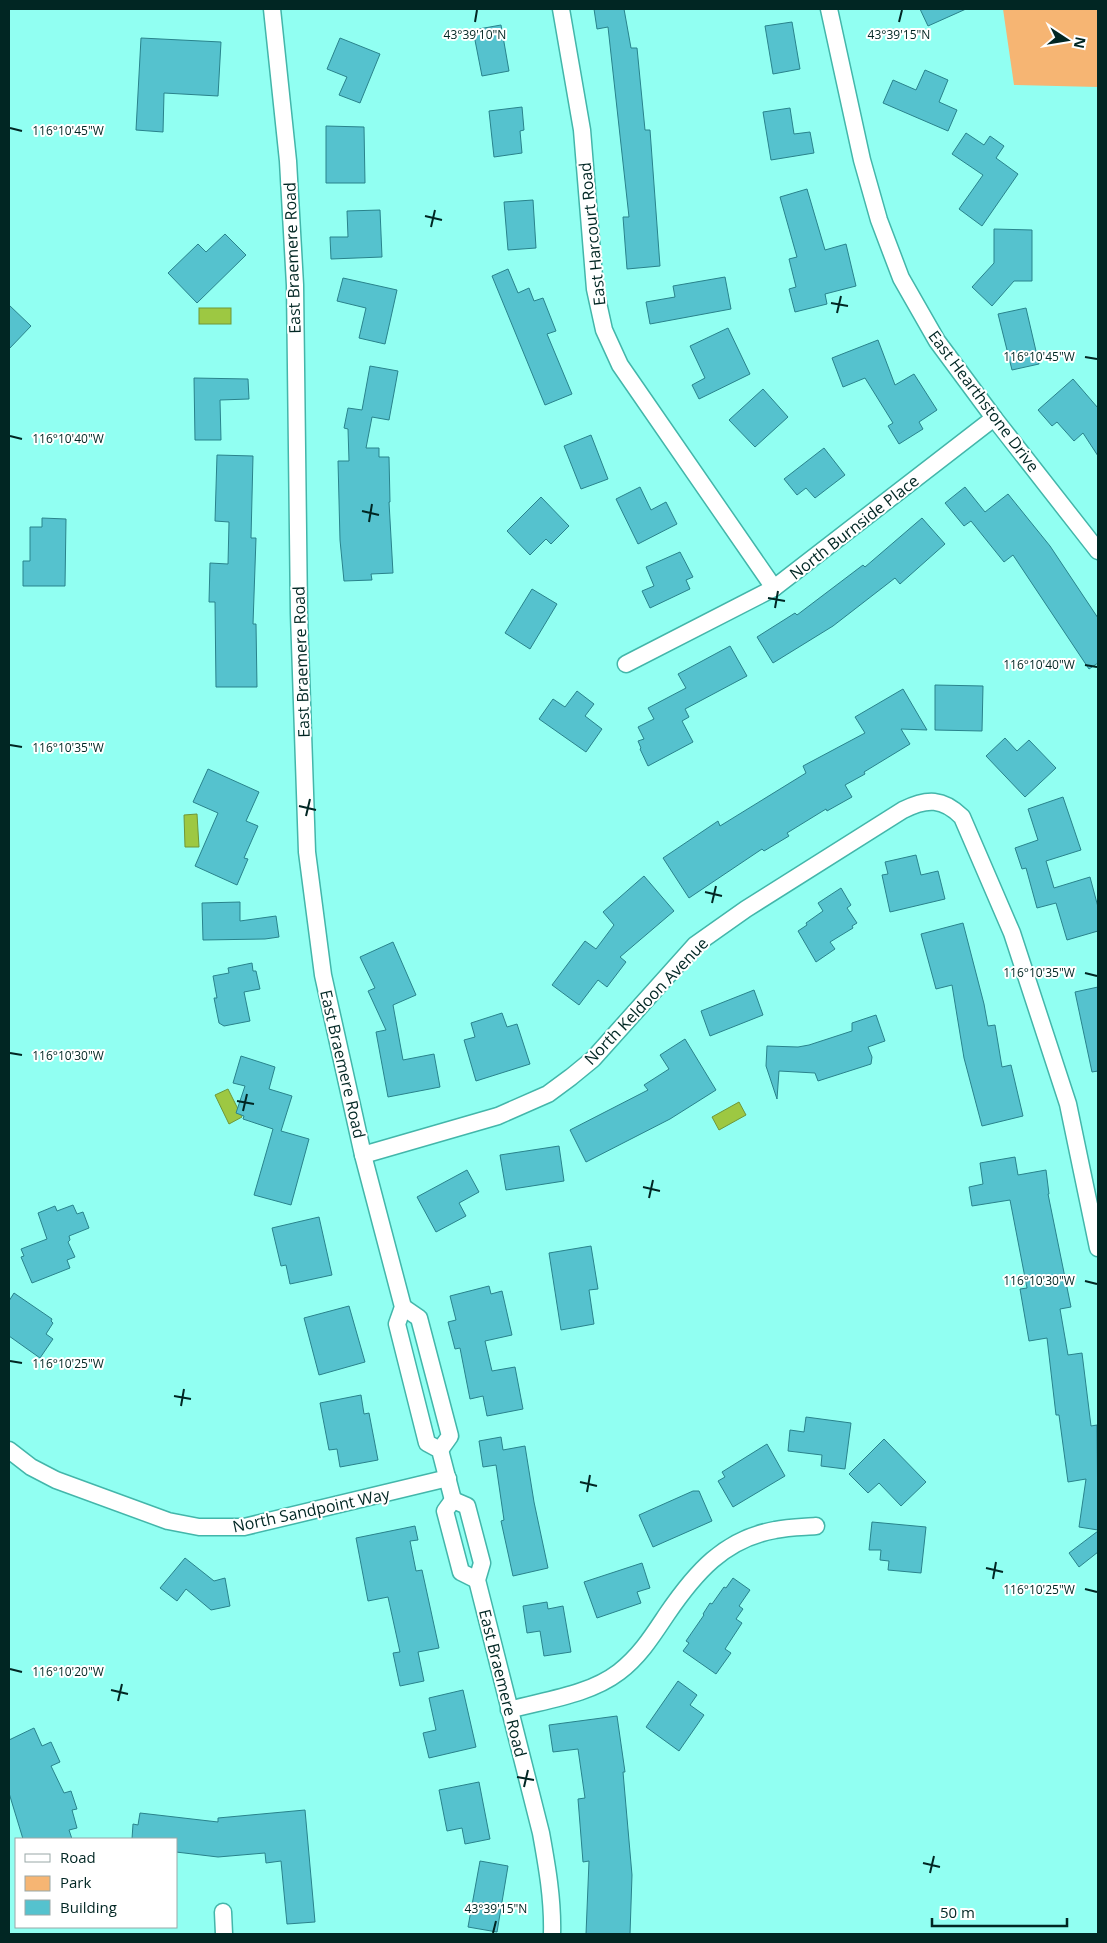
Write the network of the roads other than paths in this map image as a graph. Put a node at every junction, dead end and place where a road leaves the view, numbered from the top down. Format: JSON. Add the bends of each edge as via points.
{"nodes":[{"id":1,"x":272,"y":9,"type":"edge"},
{"id":2,"x":561,"y":9,"type":"edge"},
{"id":3,"x":829,"y":9,"type":"edge"},
{"id":4,"x":994,"y":418,"type":"junction"},
{"id":5,"x":1098,"y":550,"type":"edge"},
{"id":6,"x":774,"y":588,"type":"junction"},
{"id":7,"x":626,"y":664,"type":"dead end"},
{"id":8,"x":363,"y":1155,"type":"junction"},
{"id":9,"x":1098,"y":1248,"type":"edge"},
{"id":10,"x":403,"y":1306,"type":"junction"},
{"id":11,"x":9,"y":1450,"type":"edge"},
{"id":12,"x":440,"y":1450,"type":"junction"},
{"id":13,"x":448,"y":1478,"type":"junction"},
{"id":14,"x":454,"y":1500,"type":"junction"},
{"id":15,"x":816,"y":1526,"type":"dead end"},
{"id":16,"x":477,"y":1580,"type":"junction"},
{"id":17,"x":509,"y":1710,"type":"junction"},
{"id":18,"x":224,"y":1912,"type":"dead end"},
{"id":19,"x":224,"y":1934,"type":"edge"},
{"id":20,"x":552,"y":1934,"type":"edge"}],
"edges":[{"from":1,"to":8,"type":"street","name":"East Braemere Road","via":[[288,161],[295,285],[299,614],[307,852],[323,975]]},
{"from":2,"to":6,"type":"street","name":"East Harcourt Road","via":[[582,130],[595,289],[604,330],[620,365]]},
{"from":3,"to":4,"type":"street","name":"East Hearthstone Drive","via":[[862,160],[879,220],[901,278],[937,341]]},
{"from":4,"to":5,"type":"street","name":"East Hearthstone Drive"},
{"from":4,"to":6,"type":"street","name":"North Burnside Place"},
{"from":6,"to":7,"type":"street","name":"North Burnside Place"},
{"from":8,"to":9,"type":"street","name":"North Keldoon Avenue","via":[[498,1116],[548,1094],[593,1059],[695,944],[903,810],[919,802],[939,802],[952,807],[962,817],[1012,932],[1068,1104]]},
{"from":8,"to":10,"type":"street","name":"East Braemere Road"},
{"from":10,"to":12,"type":"street","name":"East Braemere Road","via":[[397,1324],[428,1443]]},
{"from":10,"to":12,"type":"street","via":[[420,1318],[450,1436]]},
{"from":11,"to":13,"type":"street","name":"North Sandpoint Way","via":[[56,1480],[168,1521],[199,1527],[244,1527]]},
{"from":12,"to":13,"type":"street","name":"East Braemere Road"},
{"from":13,"to":14,"type":"street","name":"East Braemere Road"},
{"from":14,"to":16,"type":"street","name":"East Braemere Road","via":[[468,1506],[482,1563]]},
{"from":14,"to":16,"type":"street","via":[[445,1511],[461,1572]]},
{"from":15,"to":17,"type":"street","via":[[755,1535],[717,1555],[686,1585],[649,1641],[619,1673],[581,1691]]},
{"from":16,"to":17,"type":"street","name":"East Braemere Road"},
{"from":17,"to":20,"type":"street","name":"East Braemere Road","via":[[549,1874]]},
{"from":18,"to":19,"type":"street"}]}
